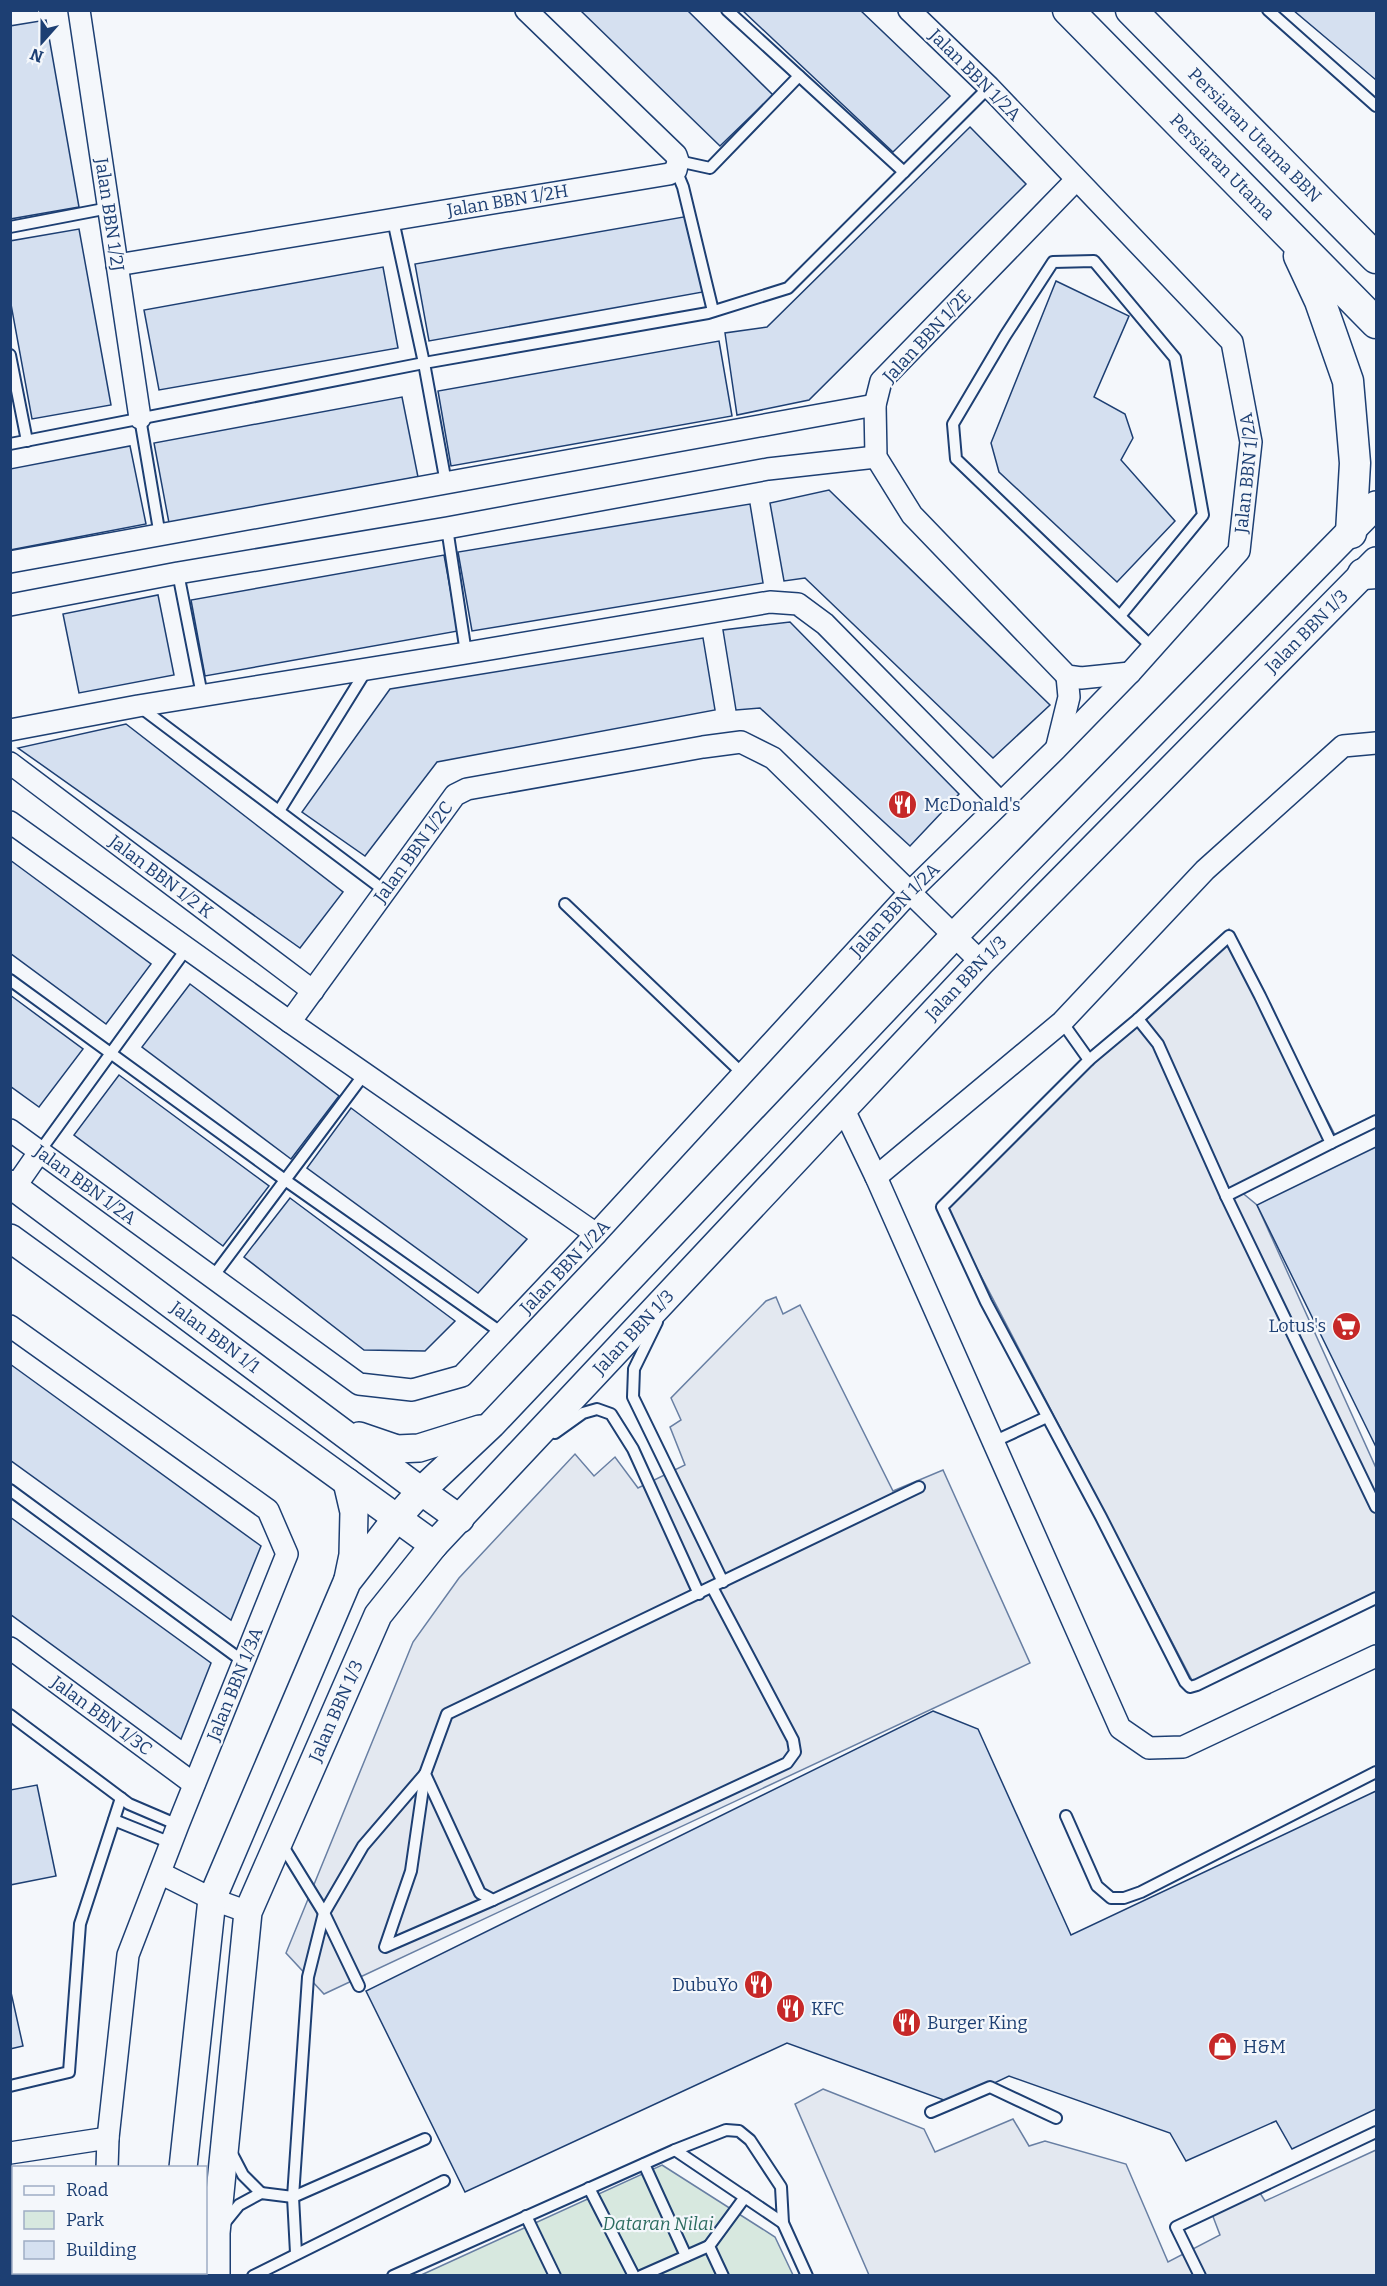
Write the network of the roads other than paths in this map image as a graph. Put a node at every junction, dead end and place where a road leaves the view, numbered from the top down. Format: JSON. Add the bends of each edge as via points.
{"nodes":[{"id":1,"x":79,"y":10,"type":"edge"},
{"id":2,"x":526,"y":10,"type":"edge"},
{"id":3,"x":727,"y":10,"type":"edge"},
{"id":4,"x":909,"y":10,"type":"edge"},
{"id":5,"x":1068,"y":10,"type":"edge"},
{"id":6,"x":1131,"y":10,"type":"edge"},
{"id":7,"x":1268,"y":10,"type":"edge"},
{"id":8,"x":799,"y":76,"type":"junction"},
{"id":9,"x":989,"y":87,"type":"junction"},
{"id":10,"x":1377,"y":106,"type":"edge"},
{"id":11,"x":677,"y":166,"type":"junction"},
{"id":12,"x":904,"y":172,"type":"junction"},
{"id":13,"x":1076,"y":180,"type":"junction"},
{"id":14,"x":109,"y":208,"type":"junction"},
{"id":15,"x":393,"y":220,"type":"junction"},
{"id":16,"x":10,"y":227,"type":"edge"},
{"id":17,"x":1292,"y":239,"type":"junction"},
{"id":18,"x":1377,"y":258,"type":"edge"},
{"id":19,"x":117,"y":265,"type":"junction"},
{"id":20,"x":713,"y":311,"type":"junction"},
{"id":21,"x":1377,"y":323,"type":"edge"},
{"id":22,"x":10,"y":355,"type":"edge"},
{"id":23,"x":424,"y":363,"type":"junction"},
{"id":24,"x":875,"y":405,"type":"junction"},
{"id":25,"x":140,"y":418,"type":"junction"},
{"id":26,"x":27,"y":441,"type":"junction"},
{"id":27,"x":10,"y":444,"type":"edge"},
{"id":28,"x":876,"y":457,"type":"junction"},
{"id":29,"x":446,"y":483,"type":"junction"},
{"id":30,"x":1377,"y":506,"type":"edge"},
{"id":31,"x":447,"y":528,"type":"junction"},
{"id":32,"x":1351,"y":533,"type":"junction"},
{"id":33,"x":160,"y":536,"type":"junction"},
{"id":34,"x":10,"y":562,"type":"edge"},
{"id":35,"x":1372,"y":569,"type":"edge"},
{"id":36,"x":178,"y":573,"type":"junction"},
{"id":37,"x":10,"y":605,"type":"edge"},
{"id":38,"x":1120,"y":616,"type":"junction"},
{"id":39,"x":1153,"y":648,"type":"junction"},
{"id":40,"x":466,"y":653,"type":"junction"},
{"id":41,"x":367,"y":669,"type":"junction"},
{"id":42,"x":1130,"y":673,"type":"junction"},
{"id":43,"x":1067,"y":676,"type":"junction"},
{"id":44,"x":202,"y":695,"type":"junction"},
{"id":45,"x":138,"y":706,"type":"junction"},
{"id":46,"x":10,"y":730,"type":"edge"},
{"id":47,"x":1377,"y":743,"type":"edge"},
{"id":48,"x":1056,"y":749,"type":"junction"},
{"id":49,"x":10,"y":763,"type":"edge"},
{"id":50,"x":1000,"y":802,"type":"junction"},
{"id":51,"x":279,"y":811,"type":"junction"},
{"id":52,"x":10,"y":822,"type":"edge"},
{"id":53,"x":385,"y":891,"type":"junction"},
{"id":54,"x":909,"y":892,"type":"junction"},
{"id":55,"x":565,"y":903,"type":"dead end"},
{"id":56,"x":954,"y":936,"type":"junction"},
{"id":57,"x":187,"y":948,"type":"junction"},
{"id":58,"x":981,"y":962,"type":"junction"},
{"id":59,"x":10,"y":980,"type":"edge"},
{"id":60,"x":313,"y":991,"type":"junction"},
{"id":61,"x":1138,"y":1019,"type":"junction"},
{"id":62,"x":290,"y":1022,"type":"junction"},
{"id":63,"x":1062,"y":1022,"type":"junction"},
{"id":64,"x":112,"y":1052,"type":"junction"},
{"id":65,"x":1089,"y":1060,"type":"junction"},
{"id":66,"x":365,"y":1073,"type":"junction"},
{"id":67,"x":743,"y":1074,"type":"junction"},
{"id":68,"x":843,"y":1108,"type":"junction"},
{"id":69,"x":1377,"y":1121,"type":"edge"},
{"id":70,"x":10,"y":1130,"type":"edge"},
{"id":71,"x":1331,"y":1143,"type":"junction"},
{"id":72,"x":40,"y":1151,"type":"junction"},
{"id":73,"x":740,"y":1161,"type":"junction"},
{"id":74,"x":876,"y":1177,"type":"junction"},
{"id":75,"x":285,"y":1180,"type":"junction"},
{"id":76,"x":13,"y":1185,"type":"edge"},
{"id":77,"x":1226,"y":1196,"type":"junction"},
{"id":78,"x":596,"y":1234,"type":"junction"},
{"id":79,"x":10,"y":1238,"type":"edge"},
{"id":80,"x":212,"y":1278,"type":"junction"},
{"id":81,"x":678,"y":1285,"type":"junction"},
{"id":82,"x":10,"y":1326,"type":"edge"},
{"id":83,"x":502,"y":1333,"type":"junction"},
{"id":84,"x":1047,"y":1417,"type":"junction"},
{"id":85,"x":492,"y":1424,"type":"junction"},
{"id":86,"x":336,"y":1427,"type":"junction"},
{"id":87,"x":993,"y":1442,"type":"junction"},
{"id":88,"x":513,"y":1463,"type":"junction"},
{"id":89,"x":347,"y":1482,"type":"junction"},
{"id":90,"x":919,"y":1487,"type":"dead end"},
{"id":91,"x":10,"y":1490,"type":"edge"},
{"id":92,"x":421,"y":1491,"type":"junction"},
{"id":93,"x":1377,"y":1507,"type":"edge"},
{"id":94,"x":396,"y":1519,"type":"junction"},
{"id":95,"x":460,"y":1519,"type":"junction"},
{"id":96,"x":434,"y":1545,"type":"junction"},
{"id":97,"x":347,"y":1582,"type":"junction"},
{"id":98,"x":723,"y":1582,"type":"junction"},
{"id":99,"x":712,"y":1587,"type":"junction"},
{"id":100,"x":699,"y":1593,"type":"junction"},
{"id":101,"x":1377,"y":1598,"type":"edge"},
{"id":102,"x":10,"y":1648,"type":"edge"},
{"id":103,"x":1377,"y":1656,"type":"edge"},
{"id":104,"x":244,"y":1662,"type":"junction"},
{"id":105,"x":10,"y":1715,"type":"edge"},
{"id":106,"x":1377,"y":1772,"type":"edge"},
{"id":107,"x":425,"y":1774,"type":"junction"},
{"id":108,"x":194,"y":1784,"type":"junction"},
{"id":109,"x":121,"y":1798,"type":"junction"},
{"id":110,"x":1066,"y":1816,"type":"dead end"},
{"id":111,"x":114,"y":1820,"type":"junction"},
{"id":112,"x":174,"y":1834,"type":"junction"},
{"id":113,"x":279,"y":1840,"type":"junction"},
{"id":114,"x":160,"y":1873,"type":"junction"},
{"id":115,"x":212,"y":1899,"type":"junction"},
{"id":116,"x":493,"y":1900,"type":"junction"},
{"id":117,"x":248,"y":1912,"type":"junction"},
{"id":118,"x":324,"y":1913,"type":"junction"},
{"id":119,"x":360,"y":1986,"type":"dead end"},
{"id":120,"x":10,"y":2086,"type":"edge"},
{"id":121,"x":931,"y":2112,"type":"dead end"},
{"id":122,"x":1056,"y":2118,"type":"dead end"},
{"id":123,"x":1377,"y":2132,"type":"edge"},
{"id":124,"x":108,"y":2138,"type":"junction"},
{"id":125,"x":425,"y":2139,"type":"dead end"},
{"id":126,"x":226,"y":2142,"type":"junction"},
{"id":127,"x":675,"y":2150,"type":"junction"},
{"id":128,"x":10,"y":2153,"type":"edge"},
{"id":129,"x":644,"y":2164,"type":"junction"},
{"id":130,"x":107,"y":2166,"type":"edge"},
{"id":131,"x":183,"y":2166,"type":"edge"},
{"id":132,"x":444,"y":2181,"type":"dead end"},
{"id":133,"x":589,"y":2188,"type":"junction"},
{"id":134,"x":261,"y":2193,"type":"junction"},
{"id":135,"x":293,"y":2197,"type":"junction"},
{"id":136,"x":745,"y":2198,"type":"junction"},
{"id":137,"x":526,"y":2216,"type":"junction"},
{"id":138,"x":783,"y":2223,"type":"junction"},
{"id":139,"x":216,"y":2233,"type":"junction"},
{"id":140,"x":709,"y":2246,"type":"junction"},
{"id":141,"x":296,"y":2253,"type":"junction"},
{"id":142,"x":686,"y":2256,"type":"junction"},
{"id":143,"x":216,"y":2276,"type":"edge"},
{"id":144,"x":253,"y":2276,"type":"edge"},
{"id":145,"x":393,"y":2276,"type":"edge"},
{"id":146,"x":555,"y":2276,"type":"edge"},
{"id":147,"x":634,"y":2276,"type":"edge"},
{"id":148,"x":641,"y":2276,"type":"edge"},
{"id":149,"x":723,"y":2276,"type":"edge"},
{"id":150,"x":807,"y":2276,"type":"edge"},
{"id":151,"x":1200,"y":2276,"type":"edge"}],
"edges":[{"from":1,"to":14,"type":"street","name":"Jalan BBN 1/2J"},
{"from":2,"to":11,"type":"street","via":[[676,155]]},
{"from":3,"to":8,"type":"lane"},
{"from":4,"to":9,"type":"street","name":"Jalan BBN 1/2A"},
{"from":5,"to":17,"type":"main road","name":"Persiaran Utama"},
{"from":6,"to":18,"type":"main road","name":"Persiaran Utama BBN"},
{"from":7,"to":10,"type":"lane"},
{"from":8,"to":11,"type":"lane","via":[[710,168]]},
{"from":8,"to":12,"type":"lane"},
{"from":9,"to":12,"type":"lane"},
{"from":9,"to":13,"type":"street","name":"Jalan BBN 1/2A"},
{"from":11,"to":15,"type":"street","name":"Jalan BBN 1/2H","via":[[669,174]]},
{"from":11,"to":20,"type":"lane"},
{"from":12,"to":20,"type":"lane","via":[[788,288]]},
{"from":13,"to":24,"type":"street","name":"Jalan BBN 1/2E","via":[[881,381]]},
{"from":13,"to":39,"type":"street","name":"Jalan BBN 1/2A","via":[[1232,342],[1251,442],[1239,551]]},
{"from":14,"to":16,"type":"lane"},
{"from":14,"to":19,"type":"street","name":"Jalan BBN 1/2J"},
{"from":15,"to":19,"type":"street","name":"Jalan BBN 1/2H"},
{"from":15,"to":23,"type":"lane"},
{"from":17,"to":21,"type":"main road","name":"Persiaran Utama"},
{"from":17,"to":32,"type":"main road","via":[[1320,301],[1348,381],[1355,463]]},
{"from":19,"to":25,"type":"street","name":"Jalan BBN 1/2J"},
{"from":20,"to":23,"type":"lane"},
{"from":22,"to":26,"type":"lane"},
{"from":23,"to":25,"type":"lane"},
{"from":23,"to":29,"type":"lane"},
{"from":24,"to":28,"type":"street","name":"Jalan BBN 1/2E"},
{"from":24,"to":29,"type":"street"},
{"from":25,"to":26,"type":"lane"},
{"from":25,"to":33,"type":"lane"},
{"from":26,"to":27,"type":"lane"},
{"from":28,"to":31,"type":"street","via":[[768,469]]},
{"from":28,"to":43,"type":"street","via":[[912,515]]},
{"from":29,"to":33,"type":"street"},
{"from":30,"to":32,"type":"street","name":"Jalan BBN 1/3"},
{"from":31,"to":36,"type":"street"},
{"from":31,"to":40,"type":"lane"},
{"from":32,"to":56,"type":"street","name":"Jalan BBN 1/3"},
{"from":33,"to":34,"type":"street"},
{"from":35,"to":58,"type":"street","name":"Jalan BBN 1/3"},
{"from":36,"to":37,"type":"street"},
{"from":36,"to":44,"type":"lane"},
{"from":38,"to":38,"type":"lane","via":[[1203,515],[1175,358],[1094,261],[1053,262],[954,424],[956,459]]},
{"from":38,"to":39,"type":"lane"},
{"from":39,"to":42,"type":"street","name":"Jalan BBN 1/2A"},
{"from":40,"to":41,"type":"street"},
{"from":40,"to":50,"type":"street","via":[[770,602],[798,604],[825,624]]},
{"from":41,"to":44,"type":"street"},
{"from":41,"to":51,"type":"lane"},
{"from":42,"to":43,"type":"street"},
{"from":42,"to":48,"type":"street","name":"Jalan BBN 1/2A"},
{"from":43,"to":48,"type":"street","via":[[1069,697]]},
{"from":44,"to":45,"type":"street"},
{"from":45,"to":46,"type":"street"},
{"from":45,"to":51,"type":"lane"},
{"from":47,"to":63,"type":"street","via":[[1343,746],[1205,870]]},
{"from":48,"to":50,"type":"street","name":"Jalan BBN 1/2A"},
{"from":49,"to":60,"type":"street","name":"Jalan BBN 1/2 K"},
{"from":50,"to":54,"type":"street","name":"Jalan BBN 1/2A"},
{"from":51,"to":53,"type":"lane"},
{"from":52,"to":57,"type":"street"},
{"from":53,"to":54,"type":"street","name":"Jalan BBN 1/2C","via":[[454,795],[467,789],[741,742],[773,758]]},
{"from":53,"to":60,"type":"street","name":"Jalan BBN 1/2C"},
{"from":54,"to":56,"type":"street","name":"Jalan BBN 1/2C"},
{"from":54,"to":67,"type":"street","name":"Jalan BBN 1/2A"},
{"from":55,"to":67,"type":"lane"},
{"from":56,"to":58,"type":"street","name":"Jalan BBN 1/2C"},
{"from":56,"to":73,"type":"street","name":"Jalan BBN 1/3"},
{"from":57,"to":62,"type":"street"},
{"from":57,"to":64,"type":"lane"},
{"from":58,"to":68,"type":"street","name":"Jalan BBN 1/3"},
{"from":59,"to":64,"type":"lane"},
{"from":60,"to":62,"type":"street","name":"Jalan BBN 1/2C"},
{"from":61,"to":65,"type":"lane"},
{"from":61,"to":71,"type":"lane","via":[[1229,936]]},
{"from":61,"to":77,"type":"lane","via":[[1158,1044]]},
{"from":62,"to":66,"type":"street"},
{"from":63,"to":65,"type":"lane"},
{"from":63,"to":74,"type":"street"},
{"from":64,"to":72,"type":"lane"},
{"from":64,"to":75,"type":"lane"},
{"from":65,"to":84,"type":"lane","via":[[942,1207],[986,1302]]},
{"from":66,"to":75,"type":"lane"},
{"from":66,"to":78,"type":"street"},
{"from":67,"to":78,"type":"street","name":"Jalan BBN 1/2A"},
{"from":68,"to":73,"type":"street","via":[[832,1101],[815,1106],[763,1151]]},
{"from":68,"to":74,"type":"street"},
{"from":68,"to":81,"type":"street","name":"Jalan BBN 1/3"},
{"from":69,"to":71,"type":"lane"},
{"from":70,"to":72,"type":"street","name":"Jalan BBN 1/2A"},
{"from":71,"to":77,"type":"lane"},
{"from":72,"to":76,"type":"street"},
{"from":72,"to":80,"type":"street","name":"Jalan BBN 1/2A"},
{"from":73,"to":85,"type":"street","name":"Jalan BBN 1/3"},
{"from":74,"to":87,"type":"street"},
{"from":75,"to":80,"type":"lane"},
{"from":75,"to":83,"type":"lane"},
{"from":76,"to":86,"type":"street","name":"Jalan BBN 1/1"},
{"from":77,"to":93,"type":"lane"},
{"from":78,"to":83,"type":"street","name":"Jalan BBN 1/2A"},
{"from":79,"to":89,"type":"street"},
{"from":80,"to":83,"type":"street","name":"Jalan BBN 1/2A","via":[[359,1384],[412,1390],[462,1376]]},
{"from":81,"to":88,"type":"street","name":"Jalan BBN 1/3"},
{"from":81,"to":98,"type":"lane","via":[[634,1370],[633,1397]]},
{"from":82,"to":104,"type":"street","name":"Jalan BBN 1/3A","via":[[268,1510],[287,1554]]},
{"from":84,"to":87,"type":"lane"},
{"from":84,"to":101,"type":"lane","via":[[1190,1687]]},
{"from":85,"to":86,"type":"street","via":[[419,1448],[397,1449]]},
{"from":85,"to":92,"type":"street","name":"Jalan BBN 1/3"},
{"from":86,"to":92,"type":"street","name":"Jalan BBN 1/1"},
{"from":87,"to":103,"type":"street","via":[[1120,1728],[1149,1748],[1183,1747]]},
{"from":88,"to":95,"type":"street","name":"Jalan BBN 1/3"},
{"from":88,"to":100,"type":"lane","via":[[583,1413],[597,1409],[611,1414],[633,1449]]},
{"from":89,"to":94,"type":"street"},
{"from":89,"to":97,"type":"street","via":[[354,1512]]},
{"from":90,"to":98,"type":"lane"},
{"from":91,"to":104,"type":"lane"},
{"from":92,"to":94,"type":"street","name":"Jalan BBN 1/3"},
{"from":92,"to":95,"type":"street","name":"Jalan BBN 1/1"},
{"from":94,"to":96,"type":"street"},
{"from":94,"to":97,"type":"street","name":"Jalan BBN 1/3"},
{"from":95,"to":96,"type":"street","name":"Jalan BBN 1/3"},
{"from":96,"to":113,"type":"street","name":"Jalan BBN 1/3","via":[[378,1615]]},
{"from":97,"to":115,"type":"street","name":"Jalan BBN 1/3"},
{"from":98,"to":99,"type":"lane"},
{"from":99,"to":100,"type":"lane"},
{"from":99,"to":116,"type":"lane","via":[[793,1740],[795,1752],[787,1763]]},
{"from":100,"to":107,"type":"lane","via":[[447,1713]]},
{"from":102,"to":108,"type":"street","name":"Jalan BBN 1/3C"},
{"from":104,"to":108,"type":"street","name":"Jalan BBN 1/3A"},
{"from":105,"to":109,"type":"lane"},
{"from":106,"to":110,"type":"lane","via":[[1124,1898],[1111,1898],[1097,1887]]},
{"from":107,"to":116,"type":"lane","via":[[480,1893]]},
{"from":107,"to":116,"type":"lane","via":[[411,1871],[385,1947]]},
{"from":107,"to":118,"type":"lane","via":[[363,1846]]},
{"from":108,"to":112,"type":"street","name":"Jalan BBN 1/3A"},
{"from":109,"to":111,"type":"lane"},
{"from":109,"to":112,"type":"lane"},
{"from":111,"to":112,"type":"lane"},
{"from":111,"to":120,"type":"lane","via":[[80,1924],[69,2072]]},
{"from":112,"to":114,"type":"street","name":"Jalan BBN 1/3A"},
{"from":113,"to":117,"type":"street","name":"Jalan BBN 1/3"},
{"from":113,"to":118,"type":"lane"},
{"from":114,"to":115,"type":"street"},
{"from":114,"to":124,"type":"street","name":"Jalan BBN 1/3A","via":[[128,1955]]},
{"from":115,"to":117,"type":"street"},
{"from":115,"to":131,"type":"street","name":"Jalan BBN 1/3"},
{"from":117,"to":126,"type":"street","name":"Jalan BBN 1/3"},
{"from":118,"to":119,"type":"lane"},
{"from":118,"to":135,"type":"lane","via":[[308,1977]]},
{"from":121,"to":122,"type":"lane","via":[[990,2087]]},
{"from":123,"to":151,"type":"lane","via":[[1176,2227]]},
{"from":124,"to":128,"type":"street"},
{"from":124,"to":130,"type":"street","name":"Jalan BBN 1/3A"},
{"from":125,"to":135,"type":"lane"},
{"from":126,"to":134,"type":"lane","via":[[243,2175]]},
{"from":126,"to":139,"type":"street","name":"Jalan BBN 1/3"},
{"from":127,"to":129,"type":"lane"},
{"from":127,"to":136,"type":"lane"},
{"from":127,"to":138,"type":"lane","via":[[726,2130],[739,2131],[750,2140],[781,2187]]},
{"from":129,"to":133,"type":"lane"},
{"from":129,"to":142,"type":"lane"},
{"from":132,"to":141,"type":"lane"},
{"from":133,"to":137,"type":"lane"},
{"from":133,"to":147,"type":"lane"},
{"from":134,"to":135,"type":"lane"},
{"from":134,"to":139,"type":"lane","via":[[239,2205]]},
{"from":135,"to":141,"type":"lane"},
{"from":136,"to":138,"type":"lane"},
{"from":136,"to":140,"type":"lane"},
{"from":137,"to":145,"type":"lane"},
{"from":137,"to":146,"type":"lane"},
{"from":138,"to":150,"type":"lane"},
{"from":139,"to":143,"type":"street","name":"Jalan BBN 1/3"},
{"from":140,"to":142,"type":"lane"},
{"from":140,"to":149,"type":"lane"},
{"from":141,"to":144,"type":"lane"},
{"from":142,"to":148,"type":"lane"}]}
